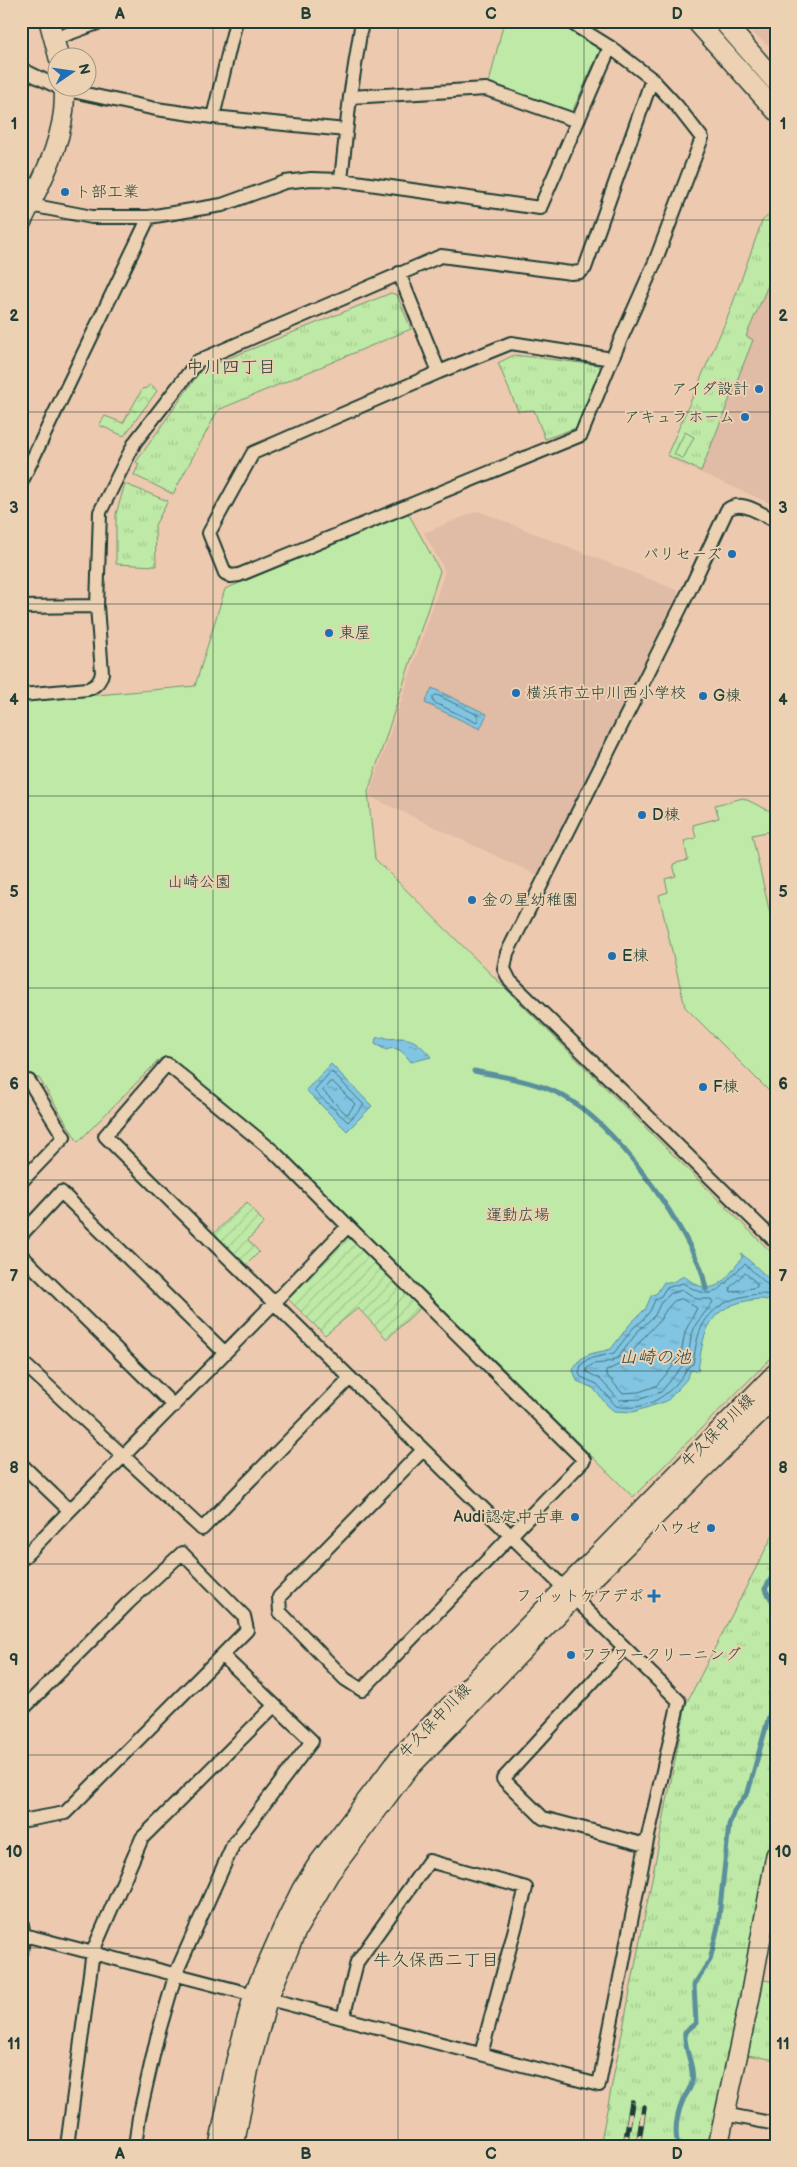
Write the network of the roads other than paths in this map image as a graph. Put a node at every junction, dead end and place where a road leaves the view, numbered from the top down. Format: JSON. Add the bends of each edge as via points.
{"nodes":[{"id":1,"x":103,"y":21,"type":"edge"},
{"id":2,"x":236,"y":21,"type":"edge"},
{"id":3,"x":362,"y":21,"type":"edge"},
{"id":4,"x":568,"y":21,"type":"edge"},
{"id":5,"x":696,"y":21,"type":"edge"},
{"id":6,"x":723,"y":21,"type":"edge"},
{"id":7,"x":51,"y":30,"type":"edge"},
{"id":8,"x":610,"y":47,"type":"junction"},
{"id":9,"x":56,"y":48,"type":"edge"},
{"id":10,"x":21,"y":70,"type":"edge"},
{"id":11,"x":652,"y":79,"type":"junction"},
{"id":12,"x":48,"y":82,"type":"edge"},
{"id":13,"x":776,"y":82,"type":"edge"},
{"id":14,"x":98,"y":96,"type":"edge"},
{"id":15,"x":350,"y":97,"type":"junction"},
{"id":16,"x":60,"y":98,"type":"edge"},
{"id":17,"x":776,"y":111,"type":"edge"},
{"id":18,"x":212,"y":117,"type":"junction"},
{"id":19,"x":577,"y":121,"type":"junction"},
{"id":20,"x":346,"y":130,"type":"junction"},
{"id":21,"x":341,"y":180,"type":"junction"},
{"id":22,"x":30,"y":205,"type":"junction"},
{"id":23,"x":149,"y":217,"type":"junction"},
{"id":24,"x":21,"y":224,"type":"edge"},
{"id":25,"x":399,"y":273,"type":"junction"},
{"id":26,"x":612,"y":359,"type":"junction"},
{"id":27,"x":439,"y":372,"type":"junction"},
{"id":28,"x":21,"y":483,"type":"edge"},
{"id":29,"x":776,"y":521,"type":"edge"},
{"id":30,"x":97,"y":606,"type":"junction"},
{"id":31,"x":21,"y":607,"type":"edge"},
{"id":32,"x":21,"y":695,"type":"edge"},
{"id":33,"x":21,"y":1081,"type":"edge"},
{"id":34,"x":21,"y":1182,"type":"edge"},
{"id":35,"x":348,"y":1226,"type":"junction"},
{"id":36,"x":21,"y":1236,"type":"edge"},
{"id":37,"x":776,"y":1242,"type":"edge"},
{"id":38,"x":21,"y":1255,"type":"edge"},
{"id":39,"x":274,"y":1303,"type":"junction"},
{"id":40,"x":225,"y":1353,"type":"junction"},
{"id":41,"x":21,"y":1361,"type":"edge"},
{"id":42,"x":776,"y":1373,"type":"edge"},
{"id":43,"x":350,"y":1378,"type":"junction"},
{"id":44,"x":776,"y":1396,"type":"edge"},
{"id":45,"x":174,"y":1406,"type":"junction"},
{"id":46,"x":423,"y":1450,"type":"junction"},
{"id":47,"x":124,"y":1458,"type":"junction"},
{"id":48,"x":21,"y":1464,"type":"edge"},
{"id":49,"x":69,"y":1510,"type":"junction"},
{"id":50,"x":510,"y":1536,"type":"junction"},
{"id":51,"x":21,"y":1560,"type":"edge"},
{"id":52,"x":569,"y":1593,"type":"junction"},
{"id":53,"x":624,"y":1648,"type":"junction"},
{"id":54,"x":222,"y":1655,"type":"junction"},
{"id":55,"x":274,"y":1706,"type":"junction"},
{"id":56,"x":21,"y":1712,"type":"edge"},
{"id":57,"x":21,"y":1821,"type":"edge"},
{"id":58,"x":646,"y":1845,"type":"junction"},
{"id":59,"x":776,"y":1855,"type":"edge"},
{"id":60,"x":774,"y":1876,"type":"edge"},
{"id":61,"x":21,"y":1920,"type":"edge"},
{"id":62,"x":22,"y":1935,"type":"edge"},
{"id":63,"x":21,"y":1950,"type":"edge"},
{"id":64,"x":93,"y":1952,"type":"junction"},
{"id":65,"x":176,"y":1973,"type":"junction"},
{"id":66,"x":261,"y":1996,"type":"junction"},
{"id":67,"x":343,"y":2018,"type":"junction"},
{"id":68,"x":481,"y":2054,"type":"junction"},
{"id":69,"x":724,"y":2114,"type":"junction"},
{"id":70,"x":776,"y":2124,"type":"edge"},
{"id":71,"x":67,"y":2146,"type":"edge"},
{"id":72,"x":136,"y":2146,"type":"edge"},
{"id":73,"x":219,"y":2146,"type":"edge"},
{"id":74,"x":234,"y":2146,"type":"edge"},
{"id":75,"x":718,"y":2146,"type":"edge"}],
"edges":[{"from":1,"to":7,"type":"street"},
{"from":2,"to":18,"type":"street"},
{"from":3,"to":15,"type":"street"},
{"from":4,"to":8,"type":"street"},
{"from":5,"to":17,"type":"street"},
{"from":6,"to":13,"type":"street"},
{"from":7,"to":9,"type":"street"},
{"from":8,"to":11,"type":"street"},
{"from":8,"to":19,"type":"street"},
{"from":10,"to":12,"type":"street"},
{"from":11,"to":25,"type":"street","via":[[585,268],[580,272],[441,256]]},
{"from":11,"to":26,"type":"street","via":[[702,138],[655,262]]},
{"from":14,"to":18,"type":"street"},
{"from":15,"to":19,"type":"street","via":[[486,89]]},
{"from":15,"to":20,"type":"street"},
{"from":16,"to":22,"type":"street","via":[[58,137]]},
{"from":18,"to":20,"type":"street"},
{"from":19,"to":21,"type":"street","via":[[540,208]]},
{"from":20,"to":21,"type":"street"},
{"from":21,"to":23,"type":"street","via":[[285,182],[222,205]]},
{"from":22,"to":23,"type":"street","via":[[92,217]]},
{"from":22,"to":24,"type":"street"},
{"from":23,"to":28,"type":"street"},
{"from":25,"to":27,"type":"street"},
{"from":25,"to":30,"type":"street","via":[[198,361],[136,442],[100,512]]},
{"from":26,"to":27,"type":"street","via":[[511,343]]},
{"from":26,"to":27,"type":"street","via":[[581,435],[239,575],[225,573],[209,533],[253,453]]},
{"from":29,"to":37,"type":"street","via":[[744,506],[727,510],[507,954],[504,969],[510,981]]},
{"from":30,"to":31,"type":"street"},
{"from":30,"to":32,"type":"street","via":[[102,673],[98,684],[88,689]]},
{"from":33,"to":34,"type":"street","via":[[29,1081],[64,1137]]},
{"from":35,"to":39,"type":"street"},
{"from":35,"to":39,"type":"street","via":[[274,1152],[167,1064],[105,1136]]},
{"from":35,"to":50,"type":"street","via":[[584,1460]]},
{"from":36,"to":40,"type":"street","via":[[61,1192]]},
{"from":38,"to":45,"type":"street"},
{"from":39,"to":40,"type":"street"},
{"from":39,"to":43,"type":"street"},
{"from":40,"to":45,"type":"street"},
{"from":41,"to":47,"type":"street"},
{"from":42,"to":52,"type":"street","name":"牛久保中川線"},
{"from":43,"to":46,"type":"street"},
{"from":43,"to":47,"type":"street","via":[[202,1529]]},
{"from":44,"to":52,"type":"street","name":"牛久保中川線"},
{"from":45,"to":47,"type":"street"},
{"from":46,"to":50,"type":"street"},
{"from":46,"to":50,"type":"street","via":[[279,1597],[280,1612],[345,1679],[362,1690]]},
{"from":47,"to":49,"type":"street"},
{"from":48,"to":49,"type":"street"},
{"from":49,"to":51,"type":"street"},
{"from":50,"to":52,"type":"street"},
{"from":52,"to":53,"type":"street"},
{"from":52,"to":66,"type":"street","name":"牛久保中川線","via":[[407,1770],[313,1898]]},
{"from":53,"to":58,"type":"street","via":[[679,1702]]},
{"from":53,"to":58,"type":"street","via":[[503,1779],[543,1818]]},
{"from":54,"to":55,"type":"street"},
{"from":54,"to":56,"type":"street","via":[[247,1630],[244,1616],[182,1553]]},
{"from":54,"to":57,"type":"street","via":[[65,1813]]},
{"from":55,"to":64,"type":"street","via":[[142,1838]]},
{"from":55,"to":65,"type":"street","via":[[312,1741],[233,1845]]},
{"from":58,"to":68,"type":"street","via":[[599,2085]]},
{"from":59,"to":60,"type":"street"},
{"from":60,"to":69,"type":"street"},
{"from":61,"to":62,"type":"street"},
{"from":62,"to":63,"type":"street"},
{"from":62,"to":64,"type":"street"},
{"from":64,"to":65,"type":"street"},
{"from":64,"to":71,"type":"street"},
{"from":65,"to":66,"type":"street"},
{"from":65,"to":72,"type":"street","via":[[157,2038],[139,2117]]},
{"from":66,"to":67,"type":"street"},
{"from":66,"to":73,"type":"street","name":"牛久保中川線","via":[[236,2061]]},
{"from":66,"to":74,"type":"street","name":"牛久保中川線"},
{"from":67,"to":68,"type":"street"},
{"from":67,"to":68,"type":"street","via":[[357,1962],[429,1861],[526,1888]]},
{"from":69,"to":70,"type":"street"},
{"from":69,"to":75,"type":"street"}]}
